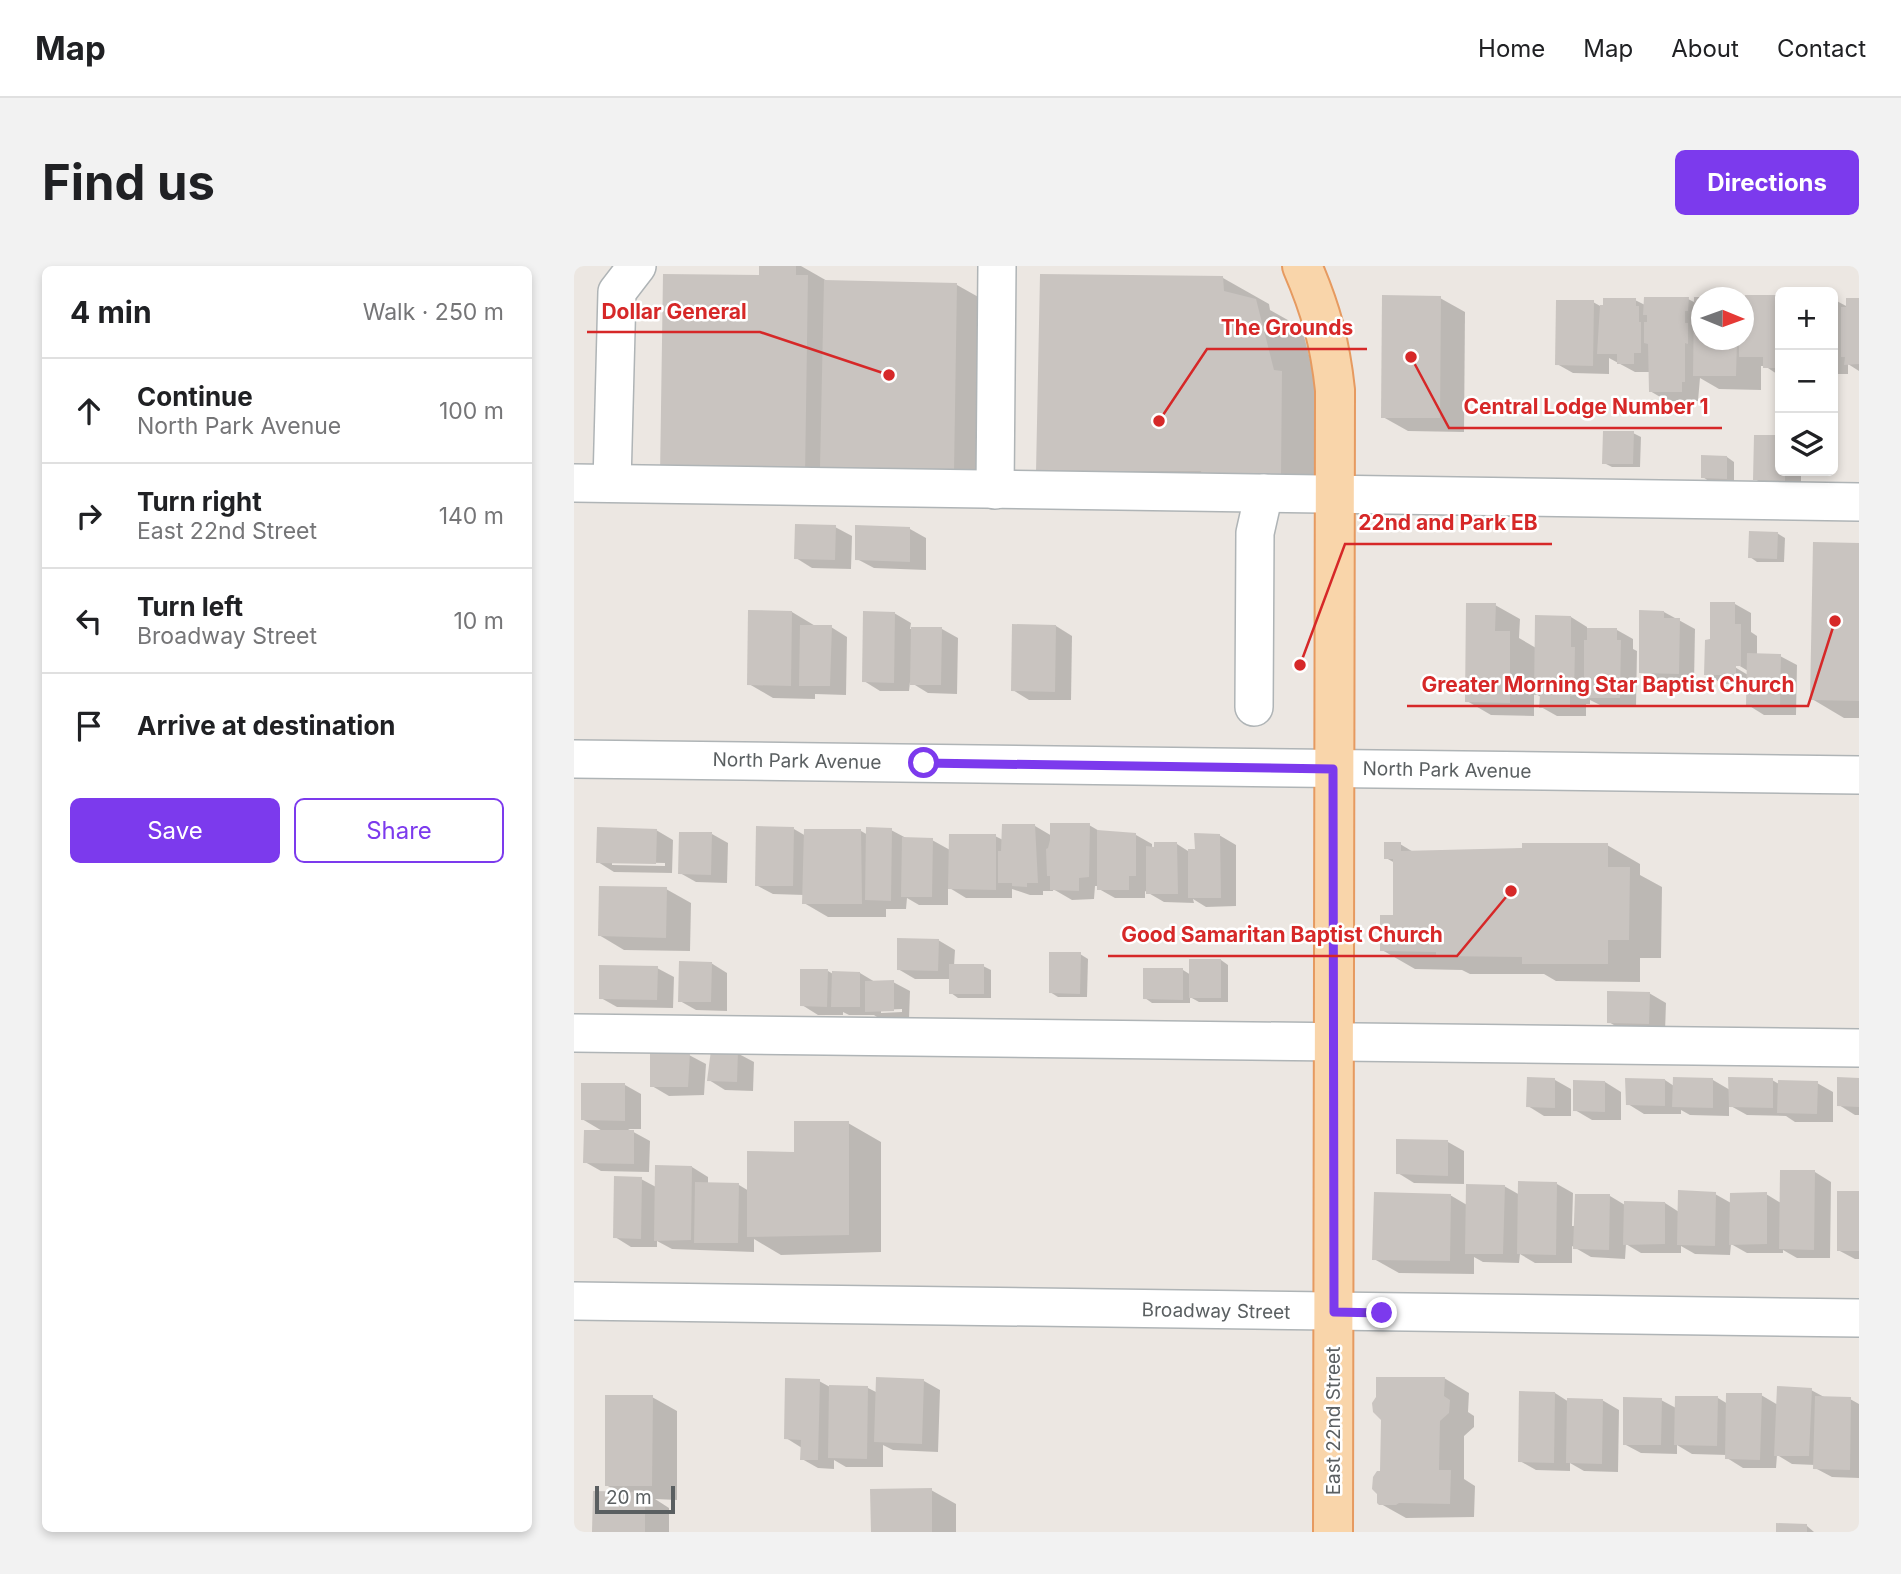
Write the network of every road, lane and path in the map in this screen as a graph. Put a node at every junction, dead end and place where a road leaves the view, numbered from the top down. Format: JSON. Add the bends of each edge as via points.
{"nodes":[{"id":1,"x":637,"y":266,"type":"edge"},
{"id":2,"x":997,"y":266,"type":"edge"},
{"id":3,"x":1303,"y":266,"type":"edge"},
{"id":4,"x":574,"y":483,"type":"edge"},
{"id":5,"x":612,"y":483,"type":"junction"},
{"id":6,"x":995,"y":490,"type":"junction"},
{"id":7,"x":1264,"y":493,"type":"junction"},
{"id":8,"x":1334,"y":494,"type":"junction"},
{"id":9,"x":1859,"y":502,"type":"edge"},
{"id":10,"x":1254,"y":707,"type":"dead end"},
{"id":11,"x":574,"y":759,"type":"edge"},
{"id":12,"x":1333,"y":769,"type":"junction"},
{"id":13,"x":1859,"y":775,"type":"edge"},
{"id":14,"x":574,"y":1032,"type":"edge"},
{"id":15,"x":1333,"y":1041,"type":"junction"},
{"id":16,"x":1859,"y":1048,"type":"edge"},
{"id":17,"x":574,"y":1301,"type":"edge"},
{"id":18,"x":1334,"y":1312,"type":"junction"},
{"id":19,"x":1859,"y":1318,"type":"edge"},
{"id":20,"x":1333,"y":1532,"type":"edge"}],
"edges":[{"from":1,"to":5,"type":"street","via":[[617,292]]},
{"from":2,"to":6,"type":"street"},
{"from":3,"to":8,"type":"main road","name":"East 22nd Street","via":[[1321,312],[1331,359]]},
{"from":4,"to":5,"type":"street"},
{"from":5,"to":6,"type":"street"},
{"from":6,"to":7,"type":"street"},
{"from":7,"to":8,"type":"street"},
{"from":7,"to":10,"type":"street","via":[[1255,533]]},
{"from":8,"to":9,"type":"street"},
{"from":8,"to":12,"type":"main road","name":"East 22nd Street"},
{"from":11,"to":12,"type":"street","name":"North Park Avenue"},
{"from":12,"to":13,"type":"street","name":"North Park Avenue"},
{"from":12,"to":15,"type":"main road","name":"East 22nd Street"},
{"from":14,"to":15,"type":"street"},
{"from":15,"to":16,"type":"street"},
{"from":15,"to":18,"type":"main road","name":"East 22nd Street"},
{"from":17,"to":18,"type":"street","name":"Broadway Street"},
{"from":18,"to":19,"type":"street","name":"Broadway Street"},
{"from":18,"to":20,"type":"main road","name":"East 22nd Street"}]}
